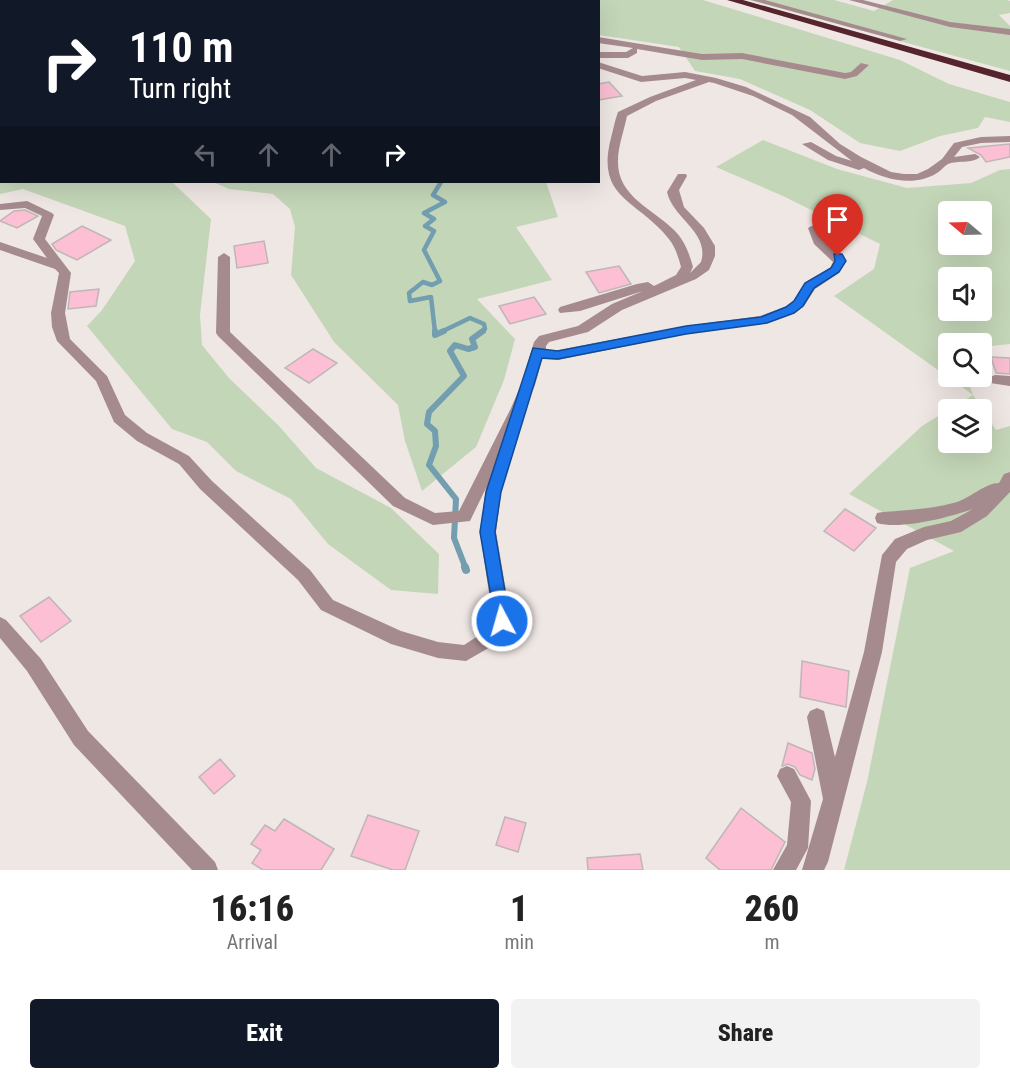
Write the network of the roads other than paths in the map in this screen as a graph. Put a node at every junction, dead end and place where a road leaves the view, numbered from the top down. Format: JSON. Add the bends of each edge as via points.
{"nodes":[{"id":1,"x":732,"y":0,"type":"edge"},
{"id":2,"x":755,"y":0,"type":"edge"},
{"id":3,"x":853,"y":0,"type":"edge"},
{"id":4,"x":1010,"y":32,"type":"edge"},
{"id":5,"x":903,"y":39,"type":"dead end"},
{"id":6,"x":600,"y":40,"type":"edge"},
{"id":7,"x":622,"y":45,"type":"junction"},
{"id":8,"x":600,"y":55,"type":"edge"},
{"id":9,"x":638,"y":60,"type":"dead end"},
{"id":10,"x":600,"y":63,"type":"edge"},
{"id":11,"x":600,"y":64,"type":"edge"},
{"id":12,"x":864,"y":65,"type":"dead end"},
{"id":13,"x":634,"y":77,"type":"junction"},
{"id":14,"x":704,"y":78,"type":"junction"},
{"id":15,"x":1010,"y":79,"type":"edge"},
{"id":16,"x":632,"y":91,"type":"dead end"},
{"id":17,"x":1010,"y":139,"type":"edge"},
{"id":18,"x":807,"y":144,"type":"dead end"},
{"id":19,"x":615,"y":148,"type":"junction"},
{"id":20,"x":975,"y":157,"type":"dead end"},
{"id":21,"x":600,"y":159,"type":"edge"},
{"id":22,"x":948,"y":161,"type":"junction"},
{"id":23,"x":682,"y":176,"type":"dead end"},
{"id":24,"x":894,"y":176,"type":"junction"},
{"id":25,"x":0,"y":207,"type":"edge"},
{"id":26,"x":821,"y":225,"type":"dead end"},
{"id":27,"x":0,"y":246,"type":"edge"},
{"id":28,"x":224,"y":257,"type":"dead end"},
{"id":29,"x":59,"y":266,"type":"junction"},
{"id":30,"x":672,"y":283,"type":"junction"},
{"id":31,"x":565,"y":310,"type":"dead end"},
{"id":32,"x":538,"y":351,"type":"junction"},
{"id":33,"x":518,"y":408,"type":"junction"},
{"id":34,"x":1010,"y":478,"type":"edge"},
{"id":35,"x":883,"y":518,"type":"dead end"},
{"id":36,"x":0,"y":625,"type":"edge"},
{"id":37,"x":818,"y":717,"type":"dead end"},
{"id":38,"x":787,"y":776,"type":"dead end"},
{"id":39,"x":833,"y":800,"type":"junction"},
{"id":40,"x":207,"y":870,"type":"edge"},
{"id":41,"x":784,"y":870,"type":"edge"},
{"id":42,"x":813,"y":870,"type":"edge"}],
"edges":[{"from":1,"to":15,"type":"highway"},
{"from":2,"to":5,"type":"street"},
{"from":3,"to":4,"type":"street","via":[[947,26]]},
{"from":6,"to":7,"type":"street"},
{"from":7,"to":8,"type":"street","via":[[632,48],[632,54]]},
{"from":7,"to":12,"type":"street","via":[[702,57],[742,56],[845,76]]},
{"from":9,"to":10,"type":"street"},
{"from":11,"to":13,"type":"street"},
{"from":13,"to":14,"type":"street"},
{"from":13,"to":16,"type":"street","via":[[628,83]]},
{"from":14,"to":19,"type":"street","via":[[703,83],[622,114]]},
{"from":14,"to":24,"type":"street","via":[[724,82],[805,118],[841,149]]},
{"from":17,"to":22,"type":"street","via":[[958,145]]},
{"from":18,"to":24,"type":"street","via":[[850,164]]},
{"from":19,"to":21,"type":"street"},
{"from":19,"to":30,"type":"street","via":[[612,164],[617,188],[668,229],[685,255],[687,267]]},
{"from":20,"to":22,"type":"street"},
{"from":22,"to":24,"type":"street","via":[[923,177]]},
{"from":23,"to":30,"type":"street","via":[[673,193],[679,208],[703,234],[710,251],[707,266],[697,276]]},
{"from":25,"to":29,"type":"street","via":[[27,204],[48,215],[39,239]]},
{"from":26,"to":32,"type":"street","via":[[814,228],[818,241],[840,261],[835,270],[810,286],[790,310],[762,320],[558,355]]},
{"from":27,"to":29,"type":"street"},
{"from":28,"to":33,"type":"street","via":[[223,333],[399,502],[433,519],[464,517]]},
{"from":29,"to":33,"type":"street","via":[[65,273],[58,320],[64,341],[102,379],[119,418],[142,437],[184,460],[296,568],[327,605],[397,638],[438,650],[466,653],[493,636],[502,621],[488,532],[493,492]]},
{"from":30,"to":31,"type":"street","via":[[623,291],[585,307]]},
{"from":30,"to":32,"type":"street","via":[[617,307],[583,329],[544,339]]},
{"from":32,"to":33,"type":"street"},
{"from":34,"to":35,"type":"street","via":[[972,503],[916,516]]},
{"from":34,"to":39,"type":"street","via":[[981,512],[955,527],[901,544],[888,560],[873,652]]},
{"from":36,"to":40,"type":"street","via":[[34,665],[81,738]]},
{"from":37,"to":39,"type":"street"},
{"from":38,"to":41,"type":"street","via":[[801,801],[797,848]]},
{"from":39,"to":42,"type":"street"}]}
